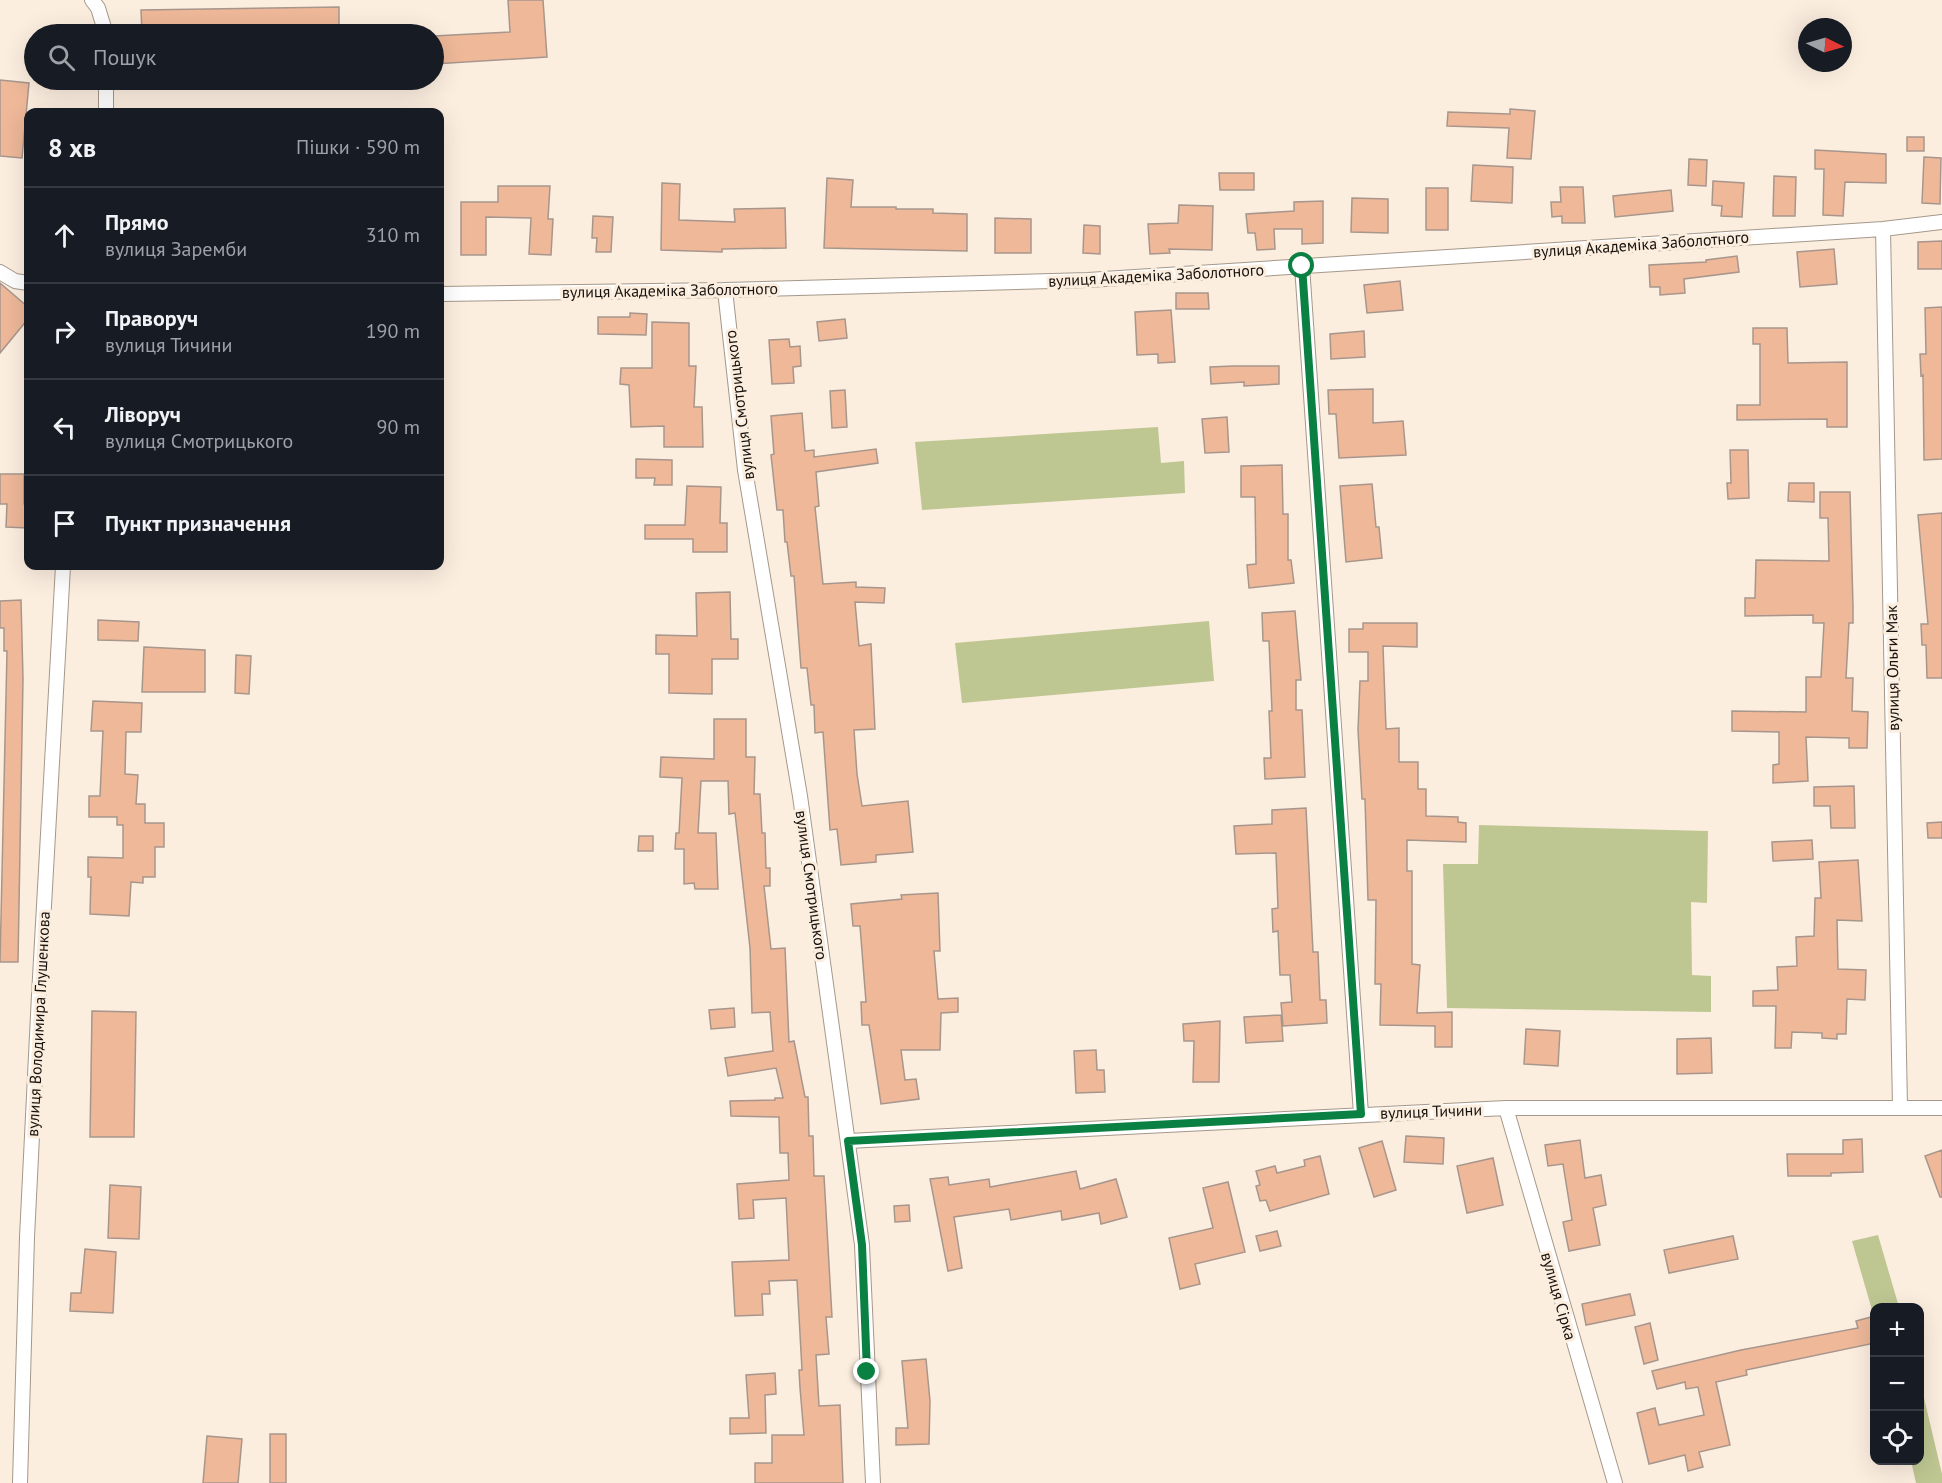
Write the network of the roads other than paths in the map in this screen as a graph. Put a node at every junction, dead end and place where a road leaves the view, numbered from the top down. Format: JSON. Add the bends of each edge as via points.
{"nodes":[{"id":1,"x":92,"y":0,"type":"edge"},
{"id":2,"x":103,"y":24,"type":"edge"},
{"id":3,"x":106,"y":90,"type":"edge"},
{"id":4,"x":106,"y":108,"type":"edge"},
{"id":5,"x":1942,"y":222,"type":"edge"},
{"id":6,"x":1883,"y":229,"type":"junction"},
{"id":7,"x":1302,"y":266,"type":"junction"},
{"id":8,"x":0,"y":272,"type":"edge"},
{"id":9,"x":22,"y":282,"type":"edge"},
{"id":10,"x":725,"y":290,"type":"junction"},
{"id":11,"x":444,"y":294,"type":"edge"},
{"id":12,"x":63,"y":570,"type":"edge"},
{"id":13,"x":1900,"y":1107,"type":"junction"},
{"id":14,"x":1506,"y":1108,"type":"junction"},
{"id":15,"x":1942,"y":1108,"type":"edge"},
{"id":16,"x":1361,"y":1114,"type":"junction"},
{"id":17,"x":848,"y":1141,"type":"junction"},
{"id":18,"x":20,"y":1483,"type":"edge"},
{"id":19,"x":873,"y":1483,"type":"edge"},
{"id":20,"x":1615,"y":1483,"type":"edge"}],
"edges":[{"from":1,"to":2,"type":"street"},
{"from":3,"to":4,"type":"street"},
{"from":5,"to":6,"type":"street","name":"вулиця Академіка Заболотного"},
{"from":6,"to":7,"type":"street","name":"вулиця Академіка Заболотного"},
{"from":6,"to":13,"type":"street","name":"вулиця Ольги Мак"},
{"from":7,"to":10,"type":"street","name":"вулиця Академіка Заболотного","via":[[1088,280]]},
{"from":7,"to":16,"type":"street"},
{"from":8,"to":9,"type":"street"},
{"from":10,"to":11,"type":"street","name":"вулиця Академіка Заболотного"},
{"from":10,"to":17,"type":"street","name":"вулиця Смотрицького","via":[[746,470],[800,795]]},
{"from":12,"to":18,"type":"street","name":"вулиця Володимира Глушенкова","via":[[36,1041]]},
{"from":13,"to":14,"type":"street","name":"вулиця Тичини"},
{"from":13,"to":15,"type":"street","name":"вулиця Тичини"},
{"from":14,"to":16,"type":"street","name":"вулиця Тичини"},
{"from":14,"to":20,"type":"street","name":"вулиця Сірка"},
{"from":16,"to":17,"type":"street","name":"вулиця Тичини"},
{"from":17,"to":19,"type":"street","name":"вулиця Смотрицького","via":[[862,1245]]}]}
